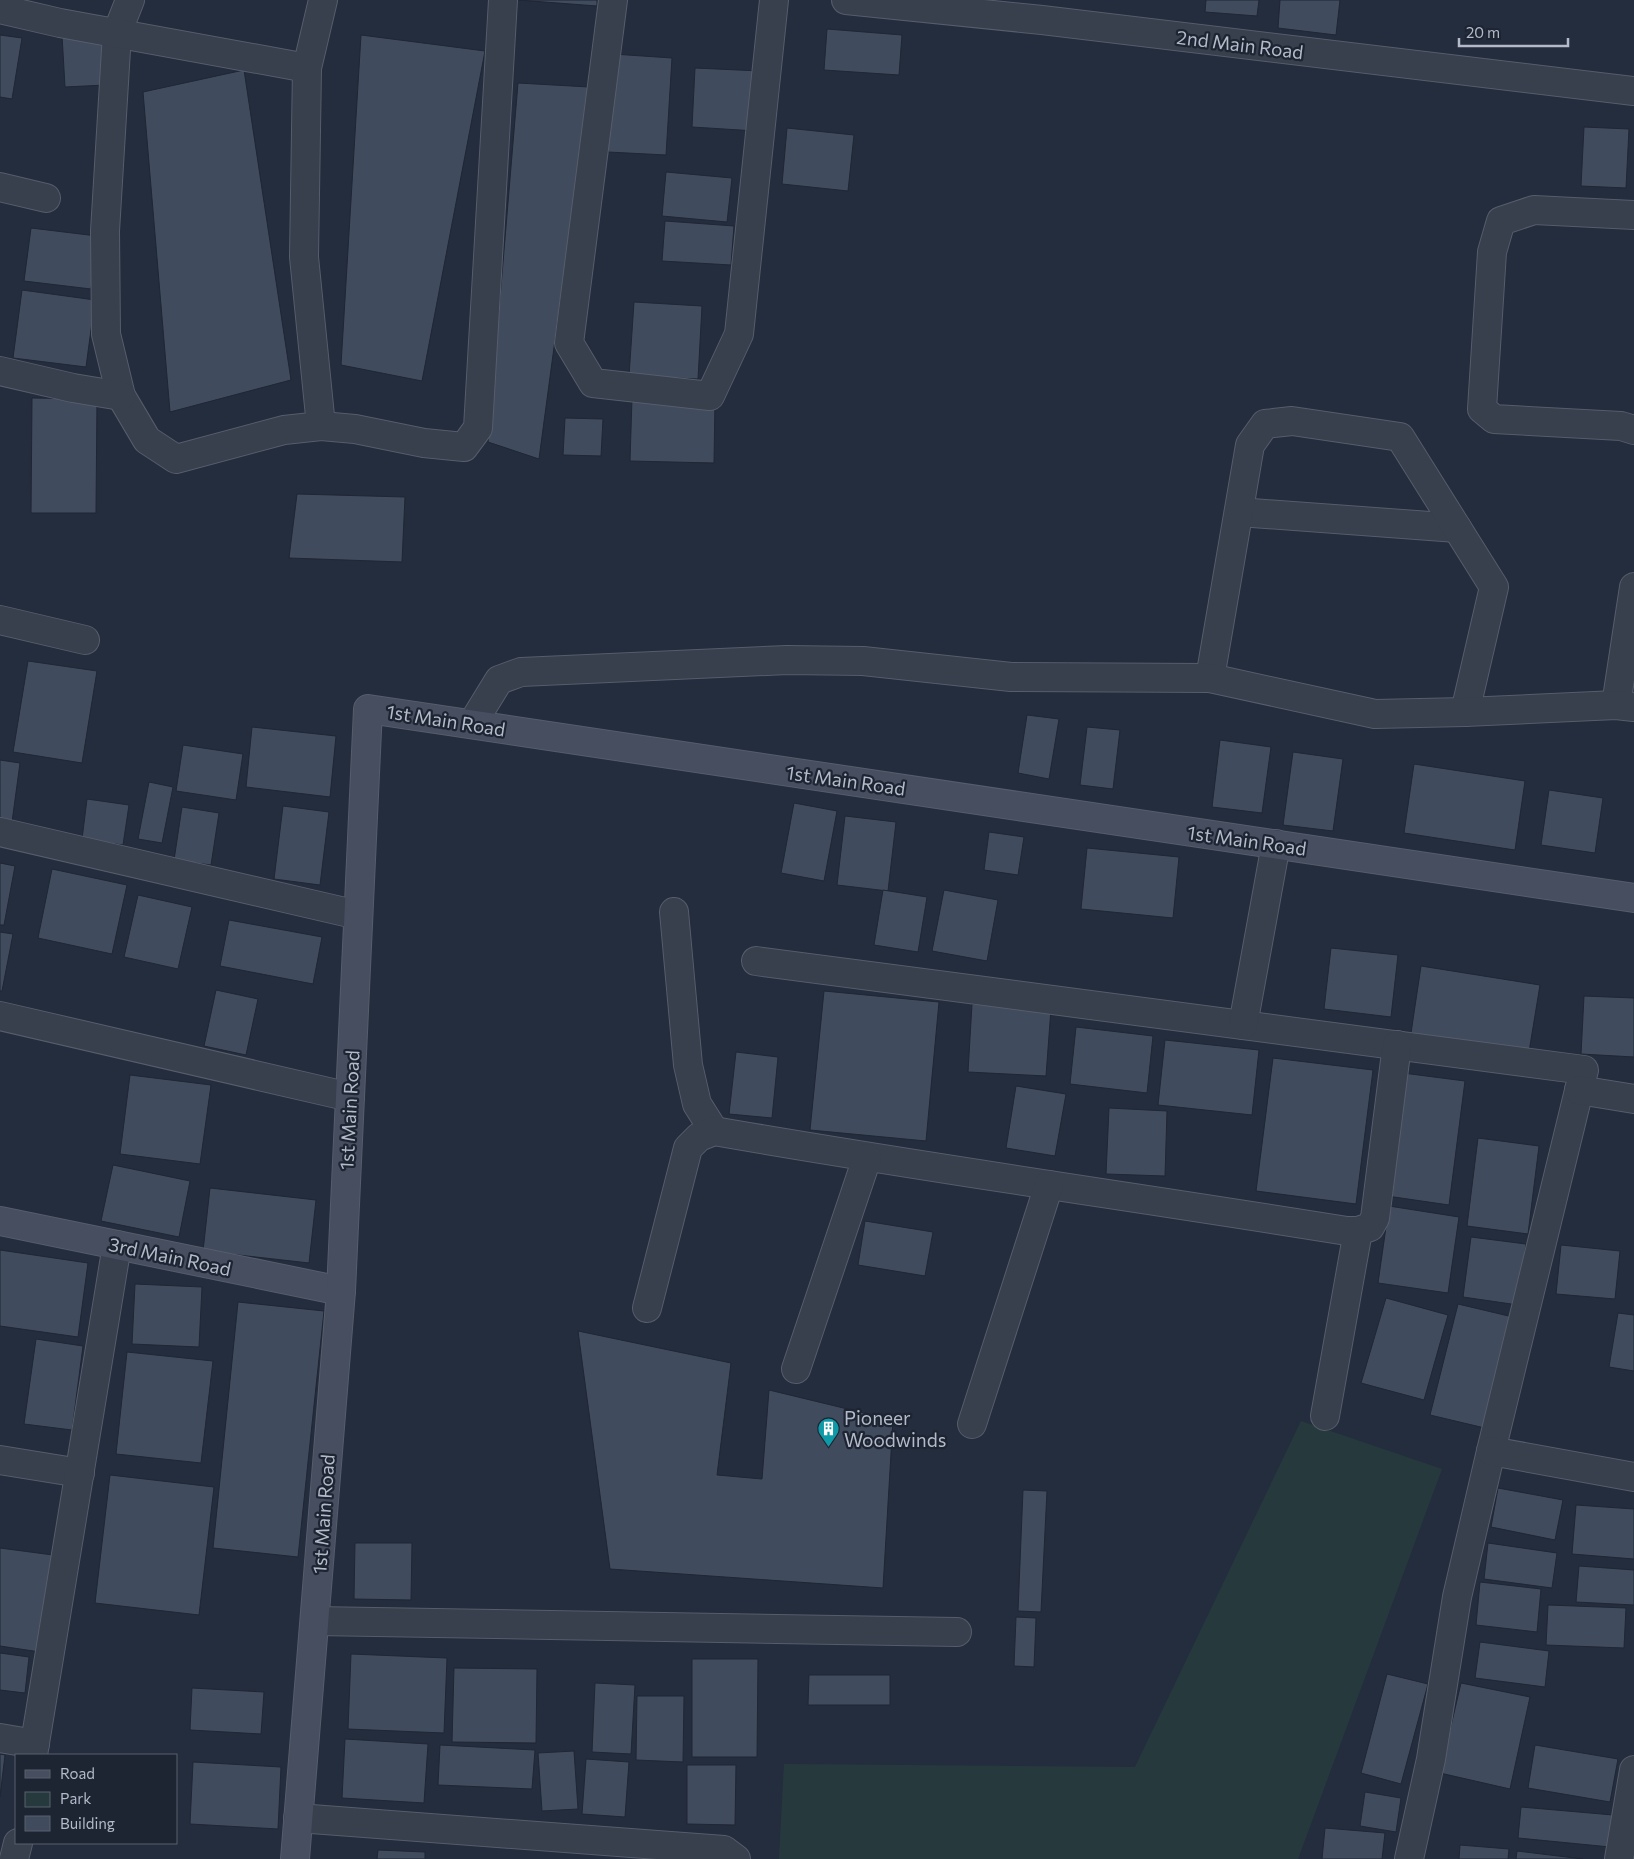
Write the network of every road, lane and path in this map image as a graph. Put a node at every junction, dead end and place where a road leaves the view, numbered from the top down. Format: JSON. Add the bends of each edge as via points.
{"nodes":[{"id":1,"x":130,"y":0,"type":"edge"},
{"id":2,"x":323,"y":0,"type":"edge"},
{"id":3,"x":503,"y":0,"type":"edge"},
{"id":4,"x":613,"y":0,"type":"edge"},
{"id":5,"x":774,"y":0,"type":"edge"},
{"id":6,"x":846,"y":0,"type":"edge"},
{"id":7,"x":0,"y":9,"type":"edge"},
{"id":8,"x":1043,"y":10,"type":"edge"},
{"id":9,"x":118,"y":33,"type":"junction"},
{"id":10,"x":307,"y":68,"type":"junction"},
{"id":11,"x":1634,"y":91,"type":"edge"},
{"id":12,"x":0,"y":187,"type":"edge"},
{"id":13,"x":46,"y":198,"type":"dead end"},
{"id":14,"x":1634,"y":216,"type":"edge"},
{"id":15,"x":0,"y":371,"type":"edge"},
{"id":16,"x":121,"y":396,"type":"junction"},
{"id":17,"x":321,"y":426,"type":"junction"},
{"id":18,"x":1634,"y":430,"type":"edge"},
{"id":19,"x":1239,"y":512,"type":"junction"},
{"id":20,"x":1457,"y":528,"type":"junction"},
{"id":21,"x":1634,"y":587,"type":"edge"},
{"id":22,"x":0,"y":620,"type":"edge"},
{"id":23,"x":84,"y":640,"type":"dead end"},
{"id":24,"x":1210,"y":678,"type":"junction"},
{"id":25,"x":1625,"y":706,"type":"edge"},
{"id":26,"x":1465,"y":712,"type":"junction"},
{"id":27,"x":472,"y":724,"type":"junction"},
{"id":28,"x":0,"y":832,"type":"edge"},
{"id":29,"x":1276,"y":844,"type":"junction"},
{"id":30,"x":1634,"y":898,"type":"edge"},
{"id":31,"x":674,"y":912,"type":"dead end"},
{"id":32,"x":358,"y":915,"type":"junction"},
{"id":33,"x":756,"y":961,"type":"dead end"},
{"id":34,"x":0,"y":1016,"type":"edge"},
{"id":35,"x":1243,"y":1025,"type":"junction"},
{"id":36,"x":1397,"y":1045,"type":"junction"},
{"id":37,"x":1579,"y":1090,"type":"junction"},
{"id":38,"x":350,"y":1097,"type":"junction"},
{"id":39,"x":1634,"y":1099,"type":"edge"},
{"id":40,"x":714,"y":1132,"type":"junction"},
{"id":41,"x":867,"y":1158,"type":"junction"},
{"id":42,"x":1049,"y":1185,"type":"junction"},
{"id":43,"x":0,"y":1221,"type":"edge"},
{"id":44,"x":1358,"y":1231,"type":"junction"},
{"id":45,"x":118,"y":1245,"type":"junction"},
{"id":46,"x":341,"y":1291,"type":"junction"},
{"id":47,"x":647,"y":1308,"type":"dead end"},
{"id":48,"x":796,"y":1369,"type":"dead end"},
{"id":49,"x":1325,"y":1416,"type":"dead end"},
{"id":50,"x":972,"y":1424,"type":"dead end"},
{"id":51,"x":1491,"y":1451,"type":"junction"},
{"id":52,"x":0,"y":1460,"type":"edge"},
{"id":53,"x":80,"y":1473,"type":"junction"},
{"id":54,"x":1634,"y":1477,"type":"edge"},
{"id":55,"x":315,"y":1621,"type":"junction"},
{"id":56,"x":957,"y":1632,"type":"dead end"},
{"id":57,"x":0,"y":1738,"type":"edge"},
{"id":58,"x":34,"y":1750,"type":"edge"},
{"id":59,"x":1634,"y":1770,"type":"edge"},
{"id":60,"x":298,"y":1818,"type":"junction"},
{"id":61,"x":18,"y":1844,"type":"edge"},
{"id":62,"x":1624,"y":1856,"type":"edge"},
{"id":63,"x":14,"y":1859,"type":"edge"},
{"id":64,"x":295,"y":1859,"type":"edge"},
{"id":65,"x":736,"y":1859,"type":"edge"},
{"id":66,"x":1410,"y":1859,"type":"edge"}],
"edges":[{"from":1,"to":9,"type":"street"},
{"from":2,"to":10,"type":"street"},
{"from":3,"to":17,"type":"street","via":[[478,428],[464,447]]},
{"from":4,"to":5,"type":"street","via":[[569,343],[593,383],[710,396],[738,334]]},
{"from":6,"to":8,"type":"street","name":"2nd Main Road"},
{"from":7,"to":9,"type":"street"},
{"from":8,"to":11,"type":"street","name":"2nd Main Road"},
{"from":9,"to":10,"type":"street"},
{"from":9,"to":16,"type":"street","via":[[104,231],[106,334]]},
{"from":10,"to":17,"type":"street","via":[[304,257]]},
{"from":12,"to":13,"type":"street"},
{"from":14,"to":18,"type":"street","via":[[1534,210],[1501,221],[1492,252],[1482,409],[1494,419],[1620,426]]},
{"from":15,"to":16,"type":"street"},
{"from":16,"to":17,"type":"street","via":[[147,440],[176,460],[284,430]]},
{"from":19,"to":20,"type":"street"},
{"from":19,"to":20,"type":"street","via":[[1250,445],[1265,424],[1292,420],[1400,437]]},
{"from":19,"to":24,"type":"street"},
{"from":20,"to":26,"type":"street","via":[[1494,587]]},
{"from":21,"to":25,"type":"street"},
{"from":22,"to":23,"type":"street"},
{"from":24,"to":26,"type":"street","via":[[1375,714]]},
{"from":24,"to":27,"type":"street","via":[[1011,677],[862,661],[818,660],[520,672],[499,680]]},
{"from":25,"to":26,"type":"street"},
{"from":27,"to":29,"type":"street","name":"1st Main Road"},
{"from":27,"to":32,"type":"street","name":"1st Main Road","via":[[368,709]]},
{"from":28,"to":32,"type":"street"},
{"from":29,"to":30,"type":"street","name":"1st Main Road"},
{"from":29,"to":35,"type":"street"},
{"from":31,"to":40,"type":"street","via":[[688,1065],[697,1104]]},
{"from":32,"to":38,"type":"street","name":"1st Main Road"},
{"from":33,"to":35,"type":"street"},
{"from":34,"to":38,"type":"street"},
{"from":35,"to":36,"type":"street"},
{"from":36,"to":37,"type":"street","via":[[1584,1070]]},
{"from":36,"to":44,"type":"street","via":[[1375,1218],[1370,1227]]},
{"from":37,"to":39,"type":"street"},
{"from":37,"to":51,"type":"street"},
{"from":38,"to":46,"type":"street","name":"1st Main Road"},
{"from":40,"to":41,"type":"street"},
{"from":40,"to":47,"type":"street","via":[[699,1137],[688,1148]]},
{"from":41,"to":42,"type":"street"},
{"from":41,"to":48,"type":"street"},
{"from":42,"to":44,"type":"street"},
{"from":42,"to":50,"type":"street"},
{"from":43,"to":45,"type":"street","name":"3rd Main Road"},
{"from":44,"to":49,"type":"street"},
{"from":45,"to":46,"type":"street","name":"3rd Main Road"},
{"from":45,"to":53,"type":"street"},
{"from":46,"to":55,"type":"street","name":"1st Main Road"},
{"from":51,"to":54,"type":"street"},
{"from":51,"to":66,"type":"street","via":[[1457,1598],[1431,1759]]},
{"from":52,"to":53,"type":"street"},
{"from":53,"to":58,"type":"street"},
{"from":55,"to":56,"type":"street"},
{"from":55,"to":60,"type":"street","name":"1st Main Road"},
{"from":57,"to":58,"type":"street"},
{"from":59,"to":62,"type":"street"},
{"from":60,"to":64,"type":"street","name":"1st Main Road"},
{"from":60,"to":65,"type":"street","via":[[724,1850]]},
{"from":61,"to":63,"type":"street"}]}
